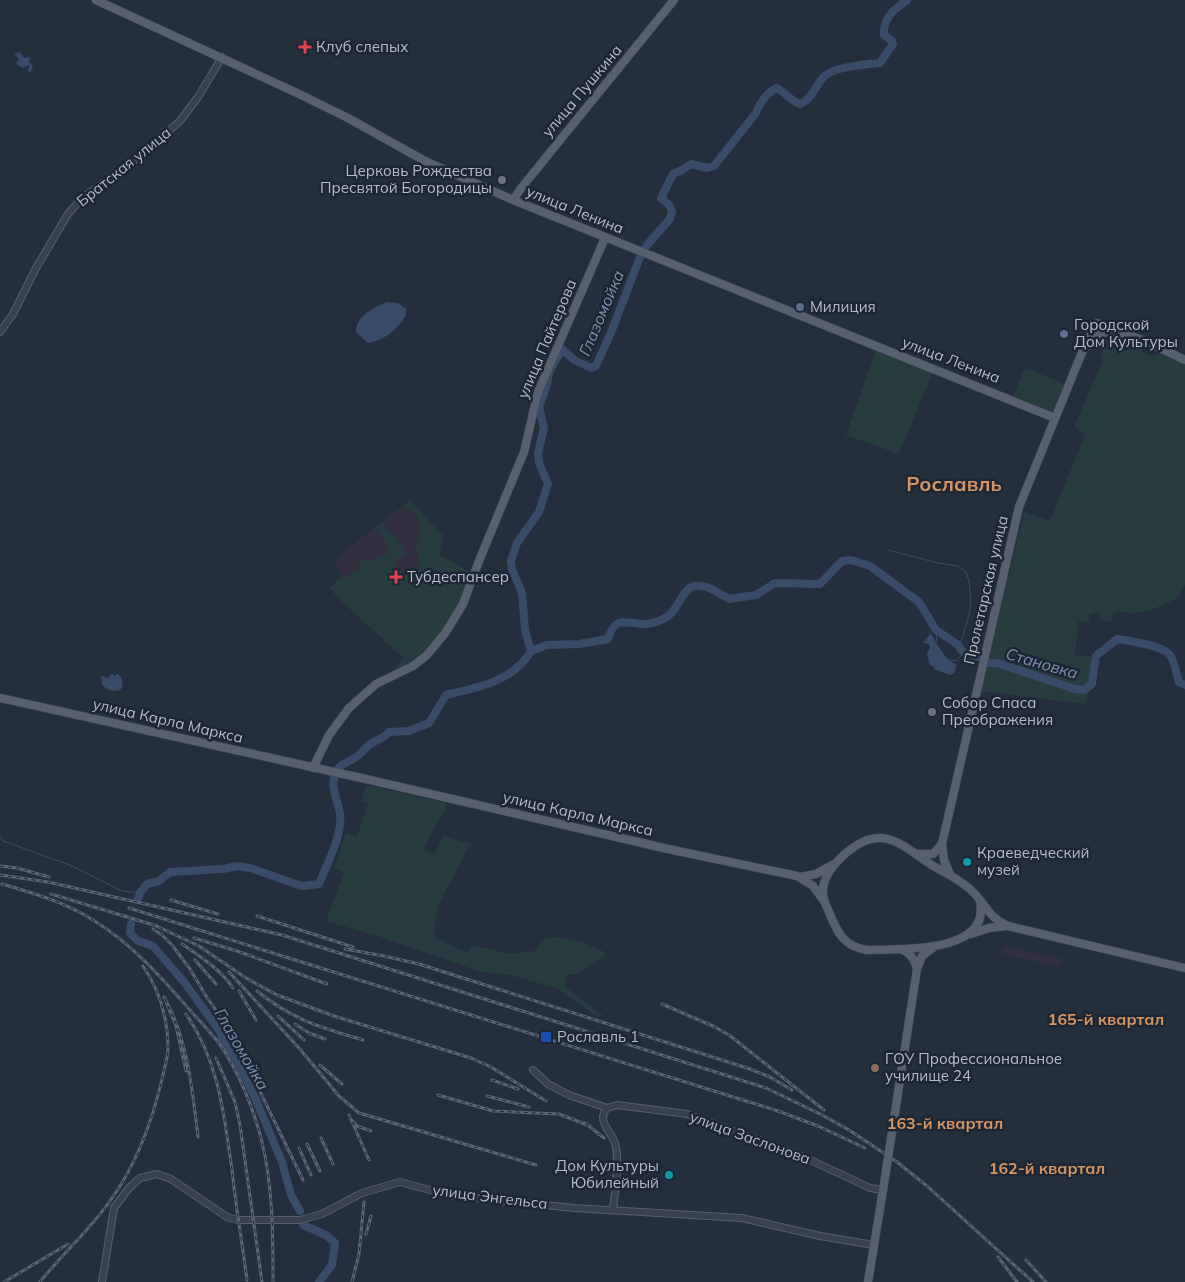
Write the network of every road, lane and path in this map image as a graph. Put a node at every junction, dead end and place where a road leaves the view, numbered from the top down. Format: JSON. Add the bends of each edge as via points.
{"nodes":[{"id":1,"x":96,"y":0,"type":"edge"},
{"id":2,"x":674,"y":0,"type":"edge"},
{"id":3,"x":222,"y":57,"type":"junction"},
{"id":4,"x":513,"y":200,"type":"junction"},
{"id":5,"x":605,"y":238,"type":"junction"},
{"id":6,"x":0,"y":332,"type":"edge"},
{"id":7,"x":1122,"y":332,"type":"junction"},
{"id":8,"x":1083,"y":350,"type":"junction"},
{"id":9,"x":1185,"y":360,"type":"edge"},
{"id":10,"x":1055,"y":418,"type":"junction"},
{"id":11,"x":0,"y":698,"type":"edge"},
{"id":12,"x":313,"y":768,"type":"junction"},
{"id":13,"x":942,"y":844,"type":"junction"},
{"id":14,"x":915,"y":853,"type":"junction"},
{"id":15,"x":837,"y":862,"type":"junction"},
{"id":16,"x":950,"y":874,"type":"junction"},
{"id":17,"x":800,"y":877,"type":"junction"},
{"id":18,"x":824,"y":901,"type":"junction"},
{"id":19,"x":980,"y":902,"type":"junction"},
{"id":20,"x":1008,"y":926,"type":"junction"},
{"id":21,"x":967,"y":935,"type":"junction"},
{"id":22,"x":936,"y":946,"type":"junction"},
{"id":23,"x":898,"y":949,"type":"junction"},
{"id":24,"x":1185,"y":968,"type":"edge"},
{"id":25,"x":917,"y":969,"type":"junction"},
{"id":26,"x":533,"y":1070,"type":"dead end"},
{"id":27,"x":607,"y":1108,"type":"junction"},
{"id":28,"x":883,"y":1187,"type":"junction"},
{"id":29,"x":614,"y":1210,"type":"junction"},
{"id":30,"x":874,"y":1245,"type":"junction"},
{"id":31,"x":102,"y":1282,"type":"edge"},
{"id":32,"x":868,"y":1282,"type":"edge"}],
"edges":[{"from":1,"to":3,"type":"main road","name":"улица Ленина"},
{"from":2,"to":4,"type":"main road","name":"улица Пушкина"},
{"from":3,"to":4,"type":"main road","name":"улица Ленина","via":[[348,118],[425,162]]},
{"from":3,"to":6,"type":"street","name":"Братская улица","via":[[180,121],[139,157],[82,198],[68,214]]},
{"from":4,"to":5,"type":"main road","name":"улица Ленина"},
{"from":5,"to":10,"type":"main road","name":"улица Ленина"},
{"from":5,"to":12,"type":"main road","name":"улица Пайтерова","via":[[538,392],[524,452],[463,604],[427,655],[413,666],[376,684],[348,708]]},
{"from":7,"to":8,"type":"main road","name":"Пролетарская улица","via":[[1107,332]]},
{"from":7,"to":8,"type":"main road","name":"Пролетарская улица","via":[[1097,323]]},
{"from":7,"to":9,"type":"main road"},
{"from":8,"to":10,"type":"main road","name":"Пролетарская улица"},
{"from":10,"to":13,"type":"main road","name":"Пролетарская улица","via":[[1019,507]]},
{"from":11,"to":12,"type":"main road","name":"улица Карла Маркса"},
{"from":12,"to":17,"type":"main road","name":"улица Карла Маркса"},
{"from":13,"to":14,"type":"main road","via":[[933,854]]},
{"from":13,"to":16,"type":"main road","name":"Пролетарская улица"},
{"from":14,"to":15,"type":"main road","via":[[893,840],[876,838],[861,843]]},
{"from":14,"to":16,"type":"main road"},
{"from":15,"to":17,"type":"main road","name":"улица Карла Маркса","via":[[816,874]]},
{"from":15,"to":18,"type":"main road","via":[[825,880]]},
{"from":16,"to":19,"type":"main road","via":[[971,890]]},
{"from":17,"to":18,"type":"main road","name":"улица Карла Маркса","via":[[813,886]]},
{"from":18,"to":23,"type":"main road","via":[[837,932],[847,944],[867,950]]},
{"from":19,"to":20,"type":"main road","via":[[990,916]]},
{"from":19,"to":21,"type":"main road","via":[[982,918]]},
{"from":20,"to":21,"type":"main road"},
{"from":20,"to":24,"type":"main road"},
{"from":21,"to":22,"type":"main road"},
{"from":22,"to":23,"type":"main road"},
{"from":22,"to":25,"type":"main road","via":[[922,956]]},
{"from":23,"to":25,"type":"main road","via":[[912,956]]},
{"from":25,"to":28,"type":"main road","bridge":true},
{"from":26,"to":27,"type":"street","name":"улица Заслонова","via":[[558,1090]]},
{"from":27,"to":28,"type":"street","name":"улица Заслонова","via":[[616,1105],[687,1114],[802,1156],[870,1188]]},
{"from":27,"to":29,"type":"street","via":[[603,1119],[617,1150]]},
{"from":28,"to":30,"type":"main road"},
{"from":29,"to":30,"type":"street","name":"улица Энгельса","via":[[742,1218]]},
{"from":29,"to":31,"type":"street","name":"улица Энгельса","via":[[448,1195],[400,1182],[362,1193],[322,1214],[300,1220],[238,1220],[227,1217],[171,1179],[157,1174],[140,1178],[114,1208]]},
{"from":30,"to":32,"type":"main road"}]}
